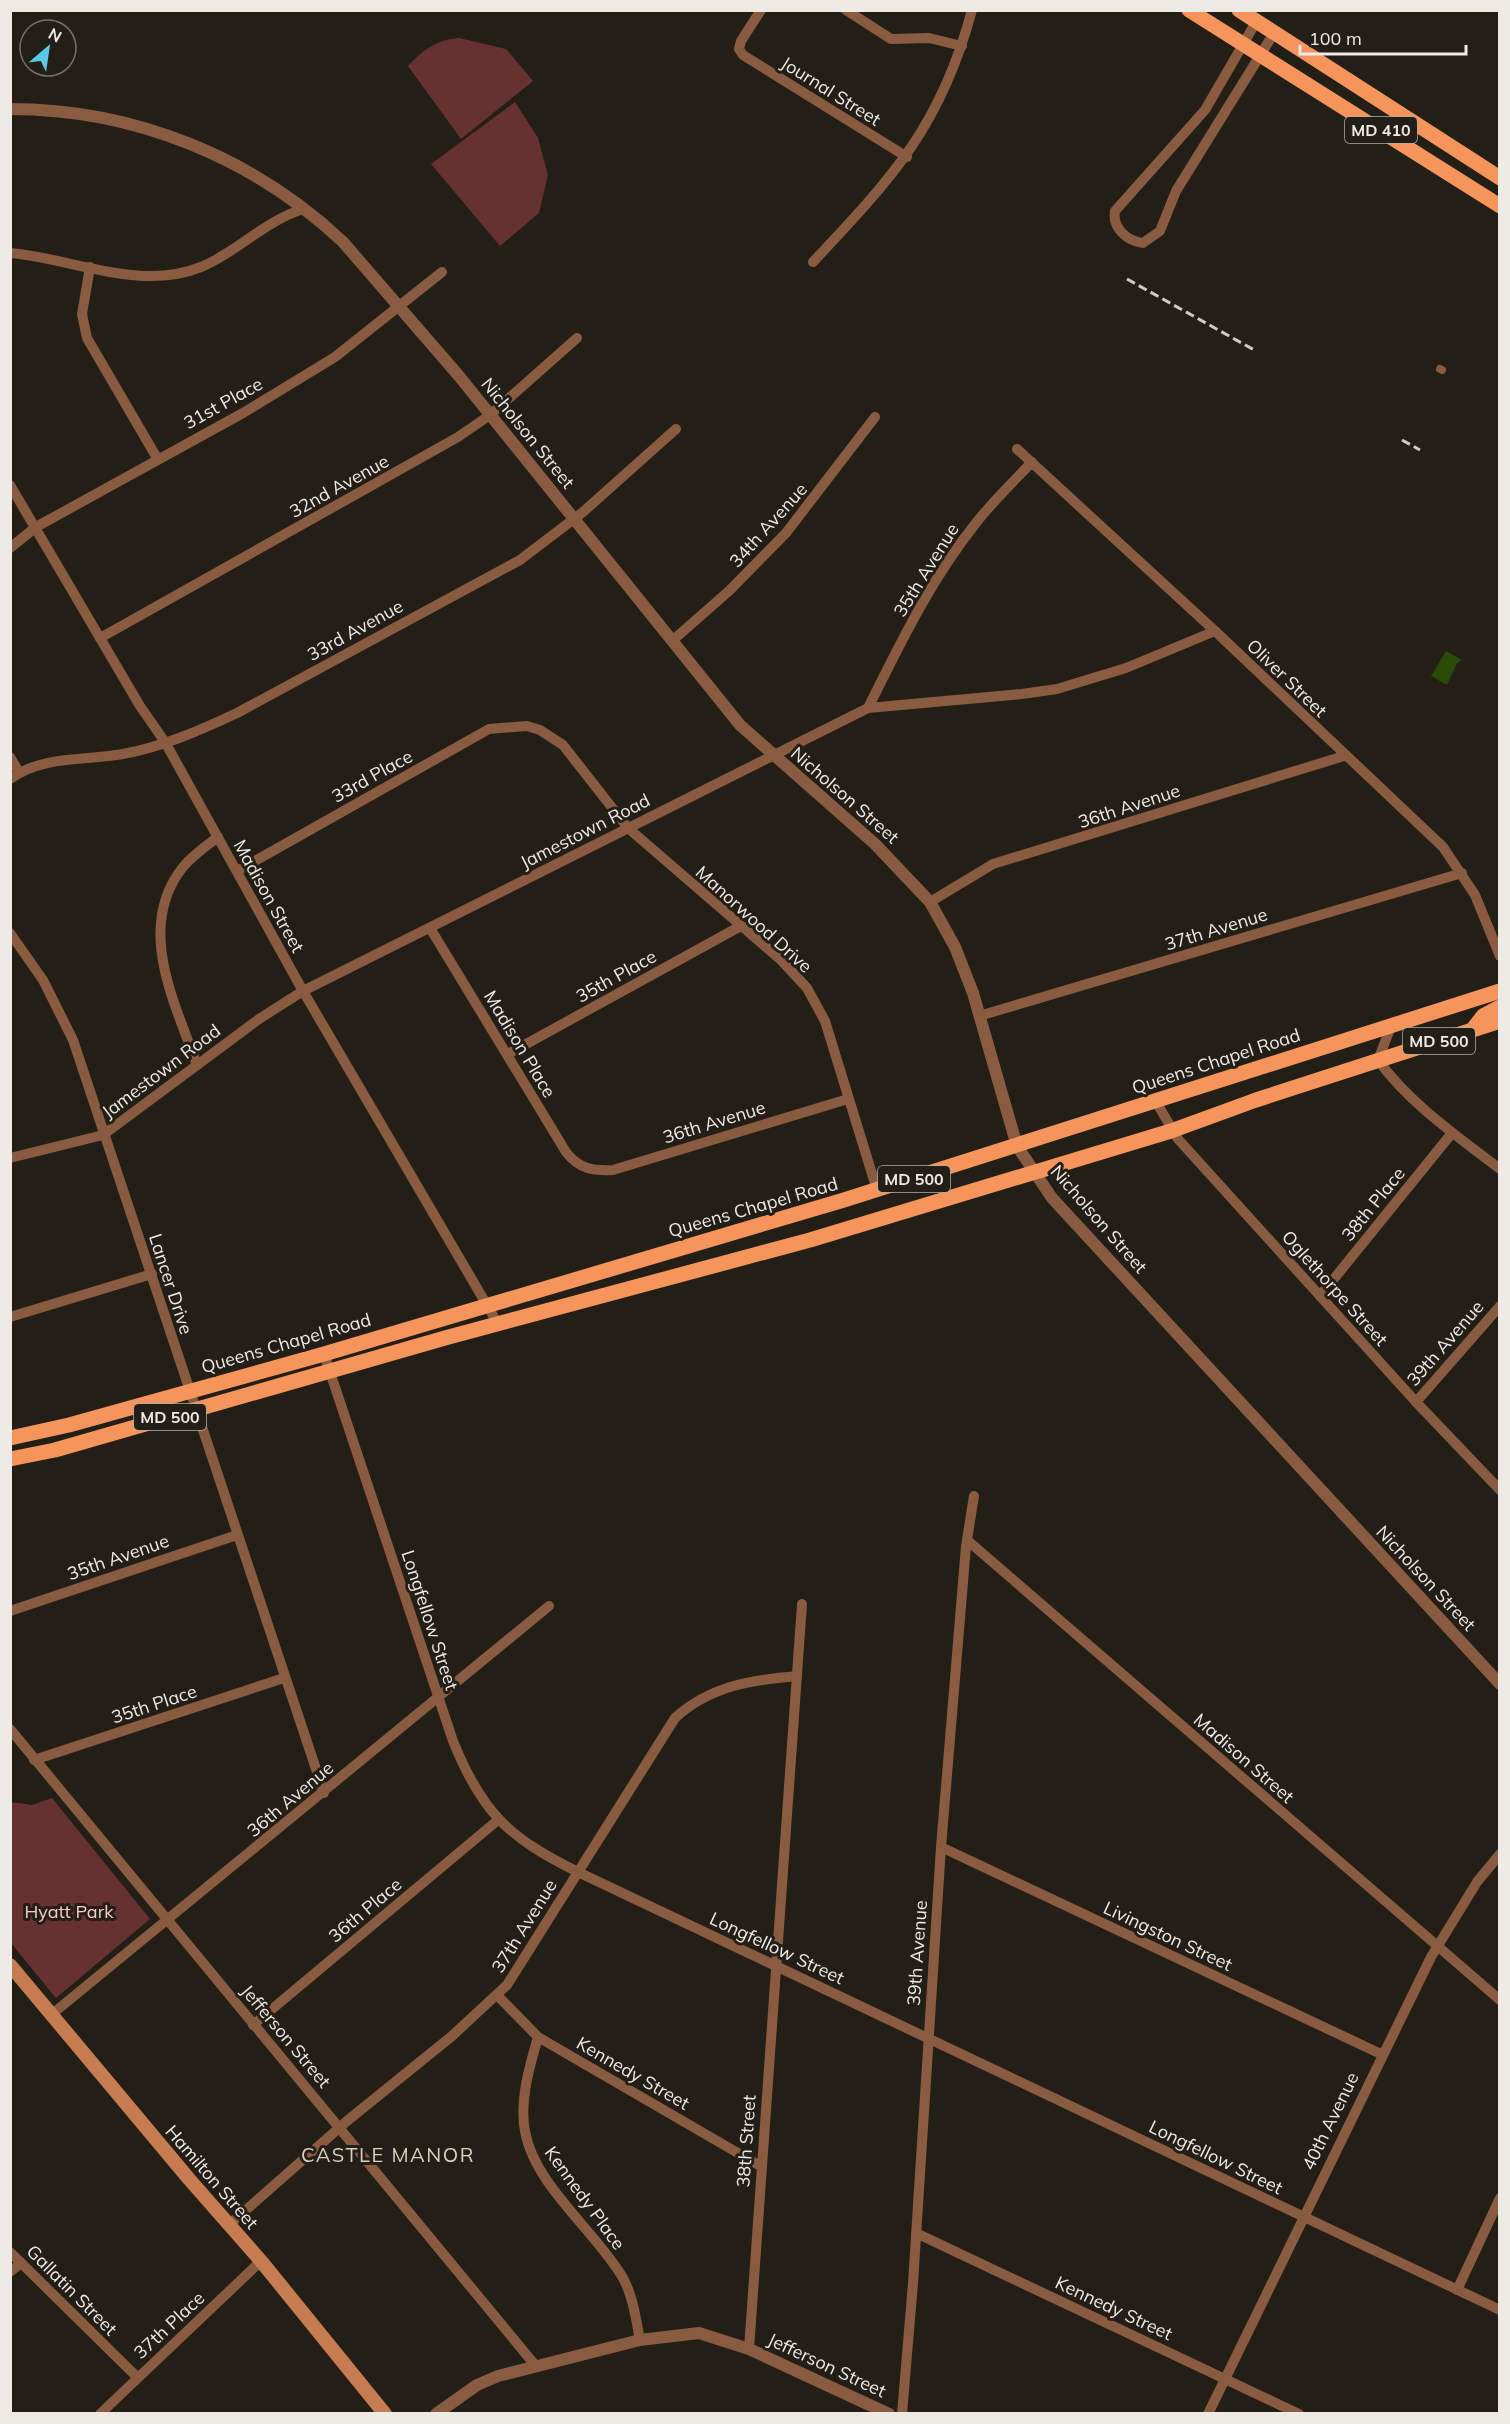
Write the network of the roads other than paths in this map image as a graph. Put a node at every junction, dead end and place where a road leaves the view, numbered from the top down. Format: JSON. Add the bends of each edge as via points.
{"nodes":[{"id":1,"x":761,"y":10,"type":"edge"},
{"id":2,"x":846,"y":10,"type":"edge"},
{"id":3,"x":972,"y":10,"type":"edge"},
{"id":4,"x":1189,"y":10,"type":"edge"},
{"id":5,"x":1239,"y":10,"type":"edge"},
{"id":6,"x":1256,"y":22,"type":"junction"},
{"id":7,"x":1274,"y":33,"type":"junction"},
{"id":8,"x":962,"y":46,"type":"junction"},
{"id":9,"x":1243,"y":46,"type":"junction"},
{"id":10,"x":1260,"y":55,"type":"junction"},
{"id":11,"x":10,"y":109,"type":"edge"},
{"id":12,"x":907,"y":157,"type":"junction"},
{"id":13,"x":1500,"y":178,"type":"edge"},
{"id":14,"x":1500,"y":206,"type":"edge"},
{"id":15,"x":304,"y":209,"type":"junction"},
{"id":16,"x":10,"y":252,"type":"edge"},
{"id":17,"x":813,"y":262,"type":"dead end"},
{"id":18,"x":90,"y":267,"type":"junction"},
{"id":19,"x":442,"y":272,"type":"dead end"},
{"id":20,"x":401,"y":307,"type":"junction"},
{"id":21,"x":577,"y":338,"type":"dead end"},
{"id":22,"x":490,"y":415,"type":"junction"},
{"id":23,"x":875,"y":417,"type":"dead end"},
{"id":24,"x":676,"y":429,"type":"dead end"},
{"id":25,"x":1017,"y":449,"type":"dead end"},
{"id":26,"x":157,"y":458,"type":"junction"},
{"id":27,"x":1032,"y":462,"type":"junction"},
{"id":28,"x":10,"y":485,"type":"edge"},
{"id":29,"x":574,"y":519,"type":"junction"},
{"id":30,"x":36,"y":527,"type":"junction"},
{"id":31,"x":10,"y":548,"type":"edge"},
{"id":32,"x":1215,"y":631,"type":"junction"},
{"id":33,"x":100,"y":638,"type":"junction"},
{"id":34,"x":672,"y":641,"type":"junction"},
{"id":35,"x":868,"y":708,"type":"junction"},
{"id":36,"x":527,"y":726,"type":"joint"},
{"id":37,"x":165,"y":742,"type":"junction"},
{"id":38,"x":772,"y":756,"type":"junction"},
{"id":39,"x":1344,"y":756,"type":"junction"},
{"id":40,"x":10,"y":758,"type":"edge"},
{"id":41,"x":15,"y":775,"type":"edge"},
{"id":42,"x":628,"y":828,"type":"junction"},
{"id":43,"x":218,"y":837,"type":"junction"},
{"id":44,"x":237,"y":871,"type":"junction"},
{"id":45,"x":1462,"y":873,"type":"junction"},
{"id":46,"x":930,"y":902,"type":"junction"},
{"id":47,"x":739,"y":927,"type":"junction"},
{"id":48,"x":430,"y":928,"type":"junction"},
{"id":49,"x":10,"y":933,"type":"edge"},
{"id":50,"x":1500,"y":956,"type":"edge"},
{"id":51,"x":1500,"y":991,"type":"edge"},
{"id":52,"x":303,"y":992,"type":"junction"},
{"id":53,"x":1500,"y":1007,"type":"edge"},
{"id":54,"x":979,"y":1016,"type":"junction"},
{"id":55,"x":1500,"y":1021,"type":"edge"},
{"id":56,"x":1392,"y":1024,"type":"junction"},
{"id":57,"x":1473,"y":1029,"type":"junction"},
{"id":58,"x":508,"y":1054,"type":"junction"},
{"id":59,"x":1378,"y":1060,"type":"junction"},
{"id":60,"x":197,"y":1065,"type":"junction"},
{"id":61,"x":848,"y":1099,"type":"junction"},
{"id":62,"x":1155,"y":1100,"type":"junction"},
{"id":63,"x":1171,"y":1131,"type":"junction"},
{"id":64,"x":1452,"y":1133,"type":"junction"},
{"id":65,"x":103,"y":1135,"type":"junction"},
{"id":66,"x":1017,"y":1146,"type":"junction"},
{"id":67,"x":10,"y":1158,"type":"edge"},
{"id":68,"x":588,"y":1169,"type":"joint"},
{"id":69,"x":1500,"y":1170,"type":"edge"},
{"id":70,"x":1033,"y":1171,"type":"junction"},
{"id":71,"x":877,"y":1190,"type":"junction"},
{"id":72,"x":152,"y":1274,"type":"junction"},
{"id":73,"x":1320,"y":1296,"type":"junction"},
{"id":74,"x":486,"y":1304,"type":"junction"},
{"id":75,"x":1500,"y":1306,"type":"edge"},
{"id":76,"x":10,"y":1317,"type":"edge"},
{"id":77,"x":498,"y":1324,"type":"junction"},
{"id":78,"x":324,"y":1354,"type":"junction"},
{"id":79,"x":330,"y":1372,"type":"junction"},
{"id":80,"x":188,"y":1390,"type":"junction"},
{"id":81,"x":1416,"y":1402,"type":"junction"},
{"id":82,"x":195,"y":1410,"type":"junction"},
{"id":83,"x":10,"y":1438,"type":"edge"},
{"id":84,"x":10,"y":1459,"type":"edge"},
{"id":85,"x":1500,"y":1490,"type":"edge"},
{"id":86,"x":974,"y":1496,"type":"dead end"},
{"id":87,"x":237,"y":1535,"type":"junction"},
{"id":88,"x":967,"y":1540,"type":"junction"},
{"id":89,"x":802,"y":1604,"type":"dead end"},
{"id":90,"x":549,"y":1606,"type":"dead end"},
{"id":91,"x":10,"y":1611,"type":"edge"},
{"id":92,"x":796,"y":1676,"type":"junction"},
{"id":93,"x":284,"y":1678,"type":"junction"},
{"id":94,"x":1500,"y":1684,"type":"edge"},
{"id":95,"x":438,"y":1699,"type":"junction"},
{"id":96,"x":10,"y":1729,"type":"edge"},
{"id":97,"x":34,"y":1760,"type":"junction"},
{"id":98,"x":324,"y":1792,"type":"junction"},
{"id":99,"x":498,"y":1820,"type":"junction"},
{"id":100,"x":941,"y":1847,"type":"junction"},
{"id":101,"x":1500,"y":1854,"type":"edge"},
{"id":102,"x":578,"y":1872,"type":"junction"},
{"id":103,"x":168,"y":1922,"type":"junction"},
{"id":104,"x":1437,"y":1946,"type":"junction"},
{"id":105,"x":10,"y":1965,"type":"edge"},
{"id":106,"x":776,"y":1966,"type":"junction"},
{"id":107,"x":497,"y":1995,"type":"junction"},
{"id":108,"x":1500,"y":2000,"type":"edge"},
{"id":109,"x":51,"y":2015,"type":"junction"},
{"id":110,"x":253,"y":2025,"type":"junction"},
{"id":111,"x":538,"y":2037,"type":"junction"},
{"id":112,"x":927,"y":2037,"type":"junction"},
{"id":113,"x":1381,"y":2054,"type":"junction"},
{"id":114,"x":339,"y":2128,"type":"junction"},
{"id":115,"x":762,"y":2167,"type":"junction"},
{"id":116,"x":1500,"y":2198,"type":"edge"},
{"id":117,"x":1303,"y":2216,"type":"junction"},
{"id":118,"x":230,"y":2224,"type":"junction"},
{"id":119,"x":916,"y":2234,"type":"junction"},
{"id":120,"x":10,"y":2252,"type":"edge"},
{"id":121,"x":261,"y":2261,"type":"junction"},
{"id":122,"x":21,"y":2263,"type":"junction"},
{"id":123,"x":10,"y":2272,"type":"edge"},
{"id":124,"x":1457,"y":2290,"type":"junction"},
{"id":125,"x":1500,"y":2310,"type":"edge"},
{"id":126,"x":640,"y":2340,"type":"junction"},
{"id":127,"x":749,"y":2349,"type":"junction"},
{"id":128,"x":535,"y":2365,"type":"junction"},
{"id":129,"x":137,"y":2377,"type":"junction"},
{"id":130,"x":1225,"y":2378,"type":"junction"},
{"id":131,"x":100,"y":2414,"type":"edge"},
{"id":132,"x":385,"y":2414,"type":"edge"},
{"id":133,"x":436,"y":2414,"type":"edge"},
{"id":134,"x":889,"y":2414,"type":"edge"},
{"id":135,"x":902,"y":2414,"type":"edge"},
{"id":136,"x":1208,"y":2414,"type":"edge"},
{"id":137,"x":1299,"y":2414,"type":"edge"}],
"edges":[{"from":1,"to":12,"type":"street","name":"Journal Street","via":[[741,41],[739,49],[743,55]]},
{"from":2,"to":8,"type":"street","via":[[891,39],[929,38]]},
{"from":3,"to":8,"type":"street"},
{"from":4,"to":9,"type":"main road","number":"MD 410"},
{"from":5,"to":6,"type":"main road","number":"MD 410"},
{"from":6,"to":7,"type":"main road","number":"MD 410"},
{"from":6,"to":9,"type":"street"},
{"from":7,"to":10,"type":"street"},
{"from":7,"to":13,"type":"main road","number":"MD 410"},
{"from":8,"to":12,"type":"street","via":[[934,113]]},
{"from":9,"to":10,"type":"main road","number":"MD 410"},
{"from":9,"to":10,"type":"street","via":[[1205,110],[1115,211],[1116,224],[1128,238],[1143,243],[1160,231],[1176,191]]},
{"from":10,"to":14,"type":"main road","number":"MD 410"},
{"from":11,"to":15,"type":"street","name":"Nicholson Street","via":[[84,113],[147,128],[252,174]]},
{"from":12,"to":17,"type":"street"},
{"from":15,"to":18,"type":"street","via":[[270,223],[224,257],[180,274],[135,275]]},
{"from":15,"to":20,"type":"street","name":"Nicholson Street","via":[[343,242]]},
{"from":16,"to":18,"type":"street"},
{"from":18,"to":26,"type":"street","via":[[82,314],[87,338]]},
{"from":19,"to":20,"type":"street","name":"31st Place"},
{"from":20,"to":22,"type":"street","name":"Nicholson Street"},
{"from":20,"to":26,"type":"street","name":"31st Place","via":[[335,357],[243,413]]},
{"from":21,"to":22,"type":"street","name":"32nd Avenue"},
{"from":22,"to":29,"type":"street","name":"Nicholson Street"},
{"from":22,"to":33,"type":"street","name":"32nd Avenue","via":[[407,468]]},
{"from":23,"to":34,"type":"street","name":"34th Avenue","via":[[786,533]]},
{"from":24,"to":29,"type":"street","name":"33rd Avenue"},
{"from":25,"to":27,"type":"street","name":"Oliver Street"},
{"from":26,"to":30,"type":"street","name":"31st Place"},
{"from":27,"to":32,"type":"street","name":"Oliver Street"},
{"from":27,"to":35,"type":"street","name":"35th Avenue","via":[[975,523],[940,574]]},
{"from":28,"to":30,"type":"street","name":"Madison Street"},
{"from":29,"to":34,"type":"street","name":"Nicholson Street"},
{"from":29,"to":37,"type":"street","name":"33rd Avenue","via":[[544,544],[480,582],[237,713]]},
{"from":30,"to":31,"type":"street","name":"31st Place"},
{"from":30,"to":33,"type":"street","name":"Madison Street"},
{"from":32,"to":35,"type":"street","name":"Jamestown Road","via":[[1126,668],[1057,689]]},
{"from":32,"to":39,"type":"street","name":"Oliver Street"},
{"from":33,"to":37,"type":"street","name":"Madison Street"},
{"from":34,"to":38,"type":"street","name":"Nicholson Street","via":[[740,724]]},
{"from":35,"to":38,"type":"street","name":"Jamestown Road"},
{"from":36,"to":42,"type":"street","name":"Manorwood Drive","via":[[562,745]]},
{"from":36,"to":44,"type":"street","name":"33rd Place","via":[[489,729]]},
{"from":37,"to":41,"type":"street","name":"33rd Avenue","via":[[121,754],[57,760]]},
{"from":37,"to":43,"type":"street","name":"Madison Street"},
{"from":38,"to":42,"type":"street","name":"Jamestown Road"},
{"from":38,"to":46,"type":"street","name":"Nicholson Street","via":[[882,850]]},
{"from":39,"to":45,"type":"street","name":"Oliver Street","via":[[1443,847]]},
{"from":39,"to":46,"type":"street","name":"36th Avenue","via":[[993,864]]},
{"from":40,"to":41,"type":"street"},
{"from":42,"to":47,"type":"street","name":"Manorwood Drive"},
{"from":42,"to":48,"type":"street","name":"Jamestown Road"},
{"from":43,"to":44,"type":"street","name":"Madison Street"},
{"from":43,"to":60,"type":"street","via":[[178,874],[165,899],[159,926],[167,979]]},
{"from":44,"to":52,"type":"street","name":"Madison Street"},
{"from":45,"to":50,"type":"street","name":"Oliver Street","via":[[1486,916]]},
{"from":45,"to":54,"type":"street","name":"37th Avenue"},
{"from":46,"to":54,"type":"street","name":"Nicholson Street","via":[[960,958]]},
{"from":47,"to":58,"type":"street","name":"35th Place"},
{"from":47,"to":61,"type":"street","name":"Manorwood Drive","via":[[781,960],[807,988],[825,1021]]},
{"from":48,"to":52,"type":"street","name":"Jamestown Road"},
{"from":48,"to":58,"type":"street","name":"Madison Place"},
{"from":49,"to":65,"type":"street","name":"Lancer Drive","via":[[43,980],[64,1021]]},
{"from":51,"to":56,"type":"main road","name":"Queens Chapel Road","number":"MD 500"},
{"from":52,"to":60,"type":"street","name":"Jamestown Road"},
{"from":52,"to":74,"type":"street","name":"Madison Street"},
{"from":53,"to":57,"type":"main road","via":[[1483,1016]]},
{"from":54,"to":66,"type":"street","name":"Nicholson Street"},
{"from":55,"to":57,"type":"main road","number":"MD 500"},
{"from":56,"to":59,"type":"street"},
{"from":56,"to":62,"type":"main road","name":"Queens Chapel Road","number":"MD 500"},
{"from":57,"to":59,"type":"main road","number":"MD 500"},
{"from":58,"to":68,"type":"street","name":"Madison Place","via":[[566,1152]]},
{"from":59,"to":63,"type":"main road","number":"MD 500"},
{"from":59,"to":64,"type":"street","via":[[1398,1086]]},
{"from":60,"to":65,"type":"street","name":"Jamestown Road"},
{"from":61,"to":68,"type":"street","name":"36th Avenue","via":[[614,1170]]},
{"from":61,"to":71,"type":"street","name":"Manorwood Drive"},
{"from":62,"to":63,"type":"street","name":"Oglethorpe Street"},
{"from":62,"to":66,"type":"main road","name":"Queens Chapel Road","number":"MD 500"},
{"from":63,"to":70,"type":"main road","number":"MD 500"},
{"from":63,"to":73,"type":"street","name":"Oglethorpe Street"},
{"from":64,"to":69,"type":"street"},
{"from":64,"to":73,"type":"street","name":"38th Place"},
{"from":65,"to":67,"type":"street","name":"Jamestown Road"},
{"from":65,"to":72,"type":"street","name":"Lancer Drive"},
{"from":66,"to":70,"type":"street","name":"Nicholson Street"},
{"from":66,"to":71,"type":"main road","name":"Queens Chapel Road","number":"MD 500"},
{"from":70,"to":77,"type":"main road","number":"MD 500","via":[[810,1240]]},
{"from":70,"to":94,"type":"street","name":"Nicholson Street","via":[[1052,1198]]},
{"from":71,"to":74,"type":"main road","name":"Queens Chapel Road","number":"MD 500"},
{"from":72,"to":76,"type":"street"},
{"from":72,"to":80,"type":"street","name":"Lancer Drive"},
{"from":73,"to":81,"type":"street","name":"Oglethorpe Street"},
{"from":74,"to":77,"type":"street","name":"Madison Street"},
{"from":74,"to":78,"type":"main road","name":"Queens Chapel Road","number":"MD 500"},
{"from":75,"to":81,"type":"street","name":"39th Avenue"},
{"from":77,"to":79,"type":"main road","number":"MD 500"},
{"from":78,"to":79,"type":"street","name":"Longfellow Street"},
{"from":78,"to":80,"type":"main road","name":"Queens Chapel Road","number":"MD 500"},
{"from":79,"to":82,"type":"main road","number":"MD 500"},
{"from":79,"to":95,"type":"street","name":"Longfellow Street"},
{"from":80,"to":82,"type":"street","name":"Lancer Drive"},
{"from":80,"to":83,"type":"main road","name":"Queens Chapel Road","number":"MD 500"},
{"from":81,"to":85,"type":"street","name":"Oglethorpe Street"},
{"from":82,"to":84,"type":"main road","number":"MD 500"},
{"from":82,"to":87,"type":"street","name":"Lancer Drive"},
{"from":86,"to":88,"type":"street","name":"39th Avenue"},
{"from":87,"to":91,"type":"street","name":"35th Avenue"},
{"from":87,"to":93,"type":"street","name":"Lancer Drive"},
{"from":88,"to":100,"type":"street","name":"39th Avenue"},
{"from":88,"to":104,"type":"street","name":"Madison Street"},
{"from":89,"to":92,"type":"street","name":"38th Street"},
{"from":90,"to":95,"type":"street","name":"36th Avenue"},
{"from":92,"to":102,"type":"street","name":"37th Avenue","via":[[721,1688],[687,1706],[662,1736]]},
{"from":92,"to":106,"type":"street","name":"38th Street"},
{"from":93,"to":97,"type":"street","name":"35th Place"},
{"from":93,"to":98,"type":"street","name":"Lancer Drive"},
{"from":95,"to":98,"type":"street","name":"36th Avenue"},
{"from":95,"to":99,"type":"street","name":"Longfellow Street","via":[[464,1769]]},
{"from":96,"to":97,"type":"street","name":"Jefferson Street"},
{"from":97,"to":103,"type":"street","name":"Jefferson Street"},
{"from":98,"to":103,"type":"street","name":"36th Avenue"},
{"from":99,"to":102,"type":"street","name":"Longfellow Street","via":[[532,1848]]},
{"from":99,"to":110,"type":"street","name":"36th Place"},
{"from":100,"to":112,"type":"street","name":"39th Avenue"},
{"from":100,"to":113,"type":"street","name":"Livingston Street"},
{"from":101,"to":104,"type":"street","name":"40th Avenue","via":[[1477,1882]]},
{"from":102,"to":106,"type":"street","name":"Longfellow Street"},
{"from":102,"to":107,"type":"street","name":"37th Avenue","via":[[514,1977]]},
{"from":103,"to":109,"type":"street","name":"36th Avenue"},
{"from":103,"to":110,"type":"street","name":"Jefferson Street"},
{"from":104,"to":108,"type":"street","name":"Madison Street"},
{"from":104,"to":113,"type":"street","name":"40th Avenue"},
{"from":105,"to":109,"type":"main road","name":"Hamilton Street"},
{"from":106,"to":112,"type":"street","name":"Longfellow Street"},
{"from":106,"to":115,"type":"street","name":"38th Street"},
{"from":107,"to":111,"type":"street","name":"Kennedy Street"},
{"from":107,"to":114,"type":"street","name":"37th Avenue"},
{"from":109,"to":118,"type":"main road","name":"Hamilton Street"},
{"from":110,"to":114,"type":"street","name":"Jefferson Street"},
{"from":111,"to":115,"type":"street","name":"Kennedy Street"},
{"from":111,"to":126,"type":"street","name":"Kennedy Place","via":[[525,2098],[524,2130],[530,2150],[544,2176],[624,2279]]},
{"from":112,"to":117,"type":"street","name":"Longfellow Street"},
{"from":112,"to":119,"type":"street","name":"39th Avenue"},
{"from":113,"to":117,"type":"street","name":"40th Avenue"},
{"from":114,"to":118,"type":"street","name":"37th Avenue"},
{"from":114,"to":128,"type":"street","name":"Jefferson Street"},
{"from":115,"to":127,"type":"street","name":"38th Street"},
{"from":116,"to":124,"type":"street"},
{"from":117,"to":124,"type":"street","name":"Longfellow Street"},
{"from":117,"to":130,"type":"street","name":"40th Avenue"},
{"from":118,"to":121,"type":"main road","name":"Hamilton Street"},
{"from":119,"to":130,"type":"street","name":"Kennedy Street"},
{"from":119,"to":135,"type":"street","name":"39th Avenue"},
{"from":120,"to":122,"type":"street","name":"Gallatin Street"},
{"from":121,"to":129,"type":"street","name":"37th Place"},
{"from":121,"to":132,"type":"main road","name":"Hamilton Street"},
{"from":122,"to":123,"type":"street"},
{"from":122,"to":129,"type":"street","name":"Gallatin Street"},
{"from":124,"to":125,"type":"street","name":"Longfellow Street"},
{"from":126,"to":127,"type":"street","via":[[699,2333]]},
{"from":126,"to":128,"type":"street"},
{"from":127,"to":134,"type":"street","name":"Jefferson Street"},
{"from":128,"to":133,"type":"street","via":[[477,2385]]},
{"from":129,"to":131,"type":"street","name":"37th Place"},
{"from":130,"to":136,"type":"street","name":"40th Avenue"},
{"from":130,"to":137,"type":"street","name":"Kennedy Street"}]}
